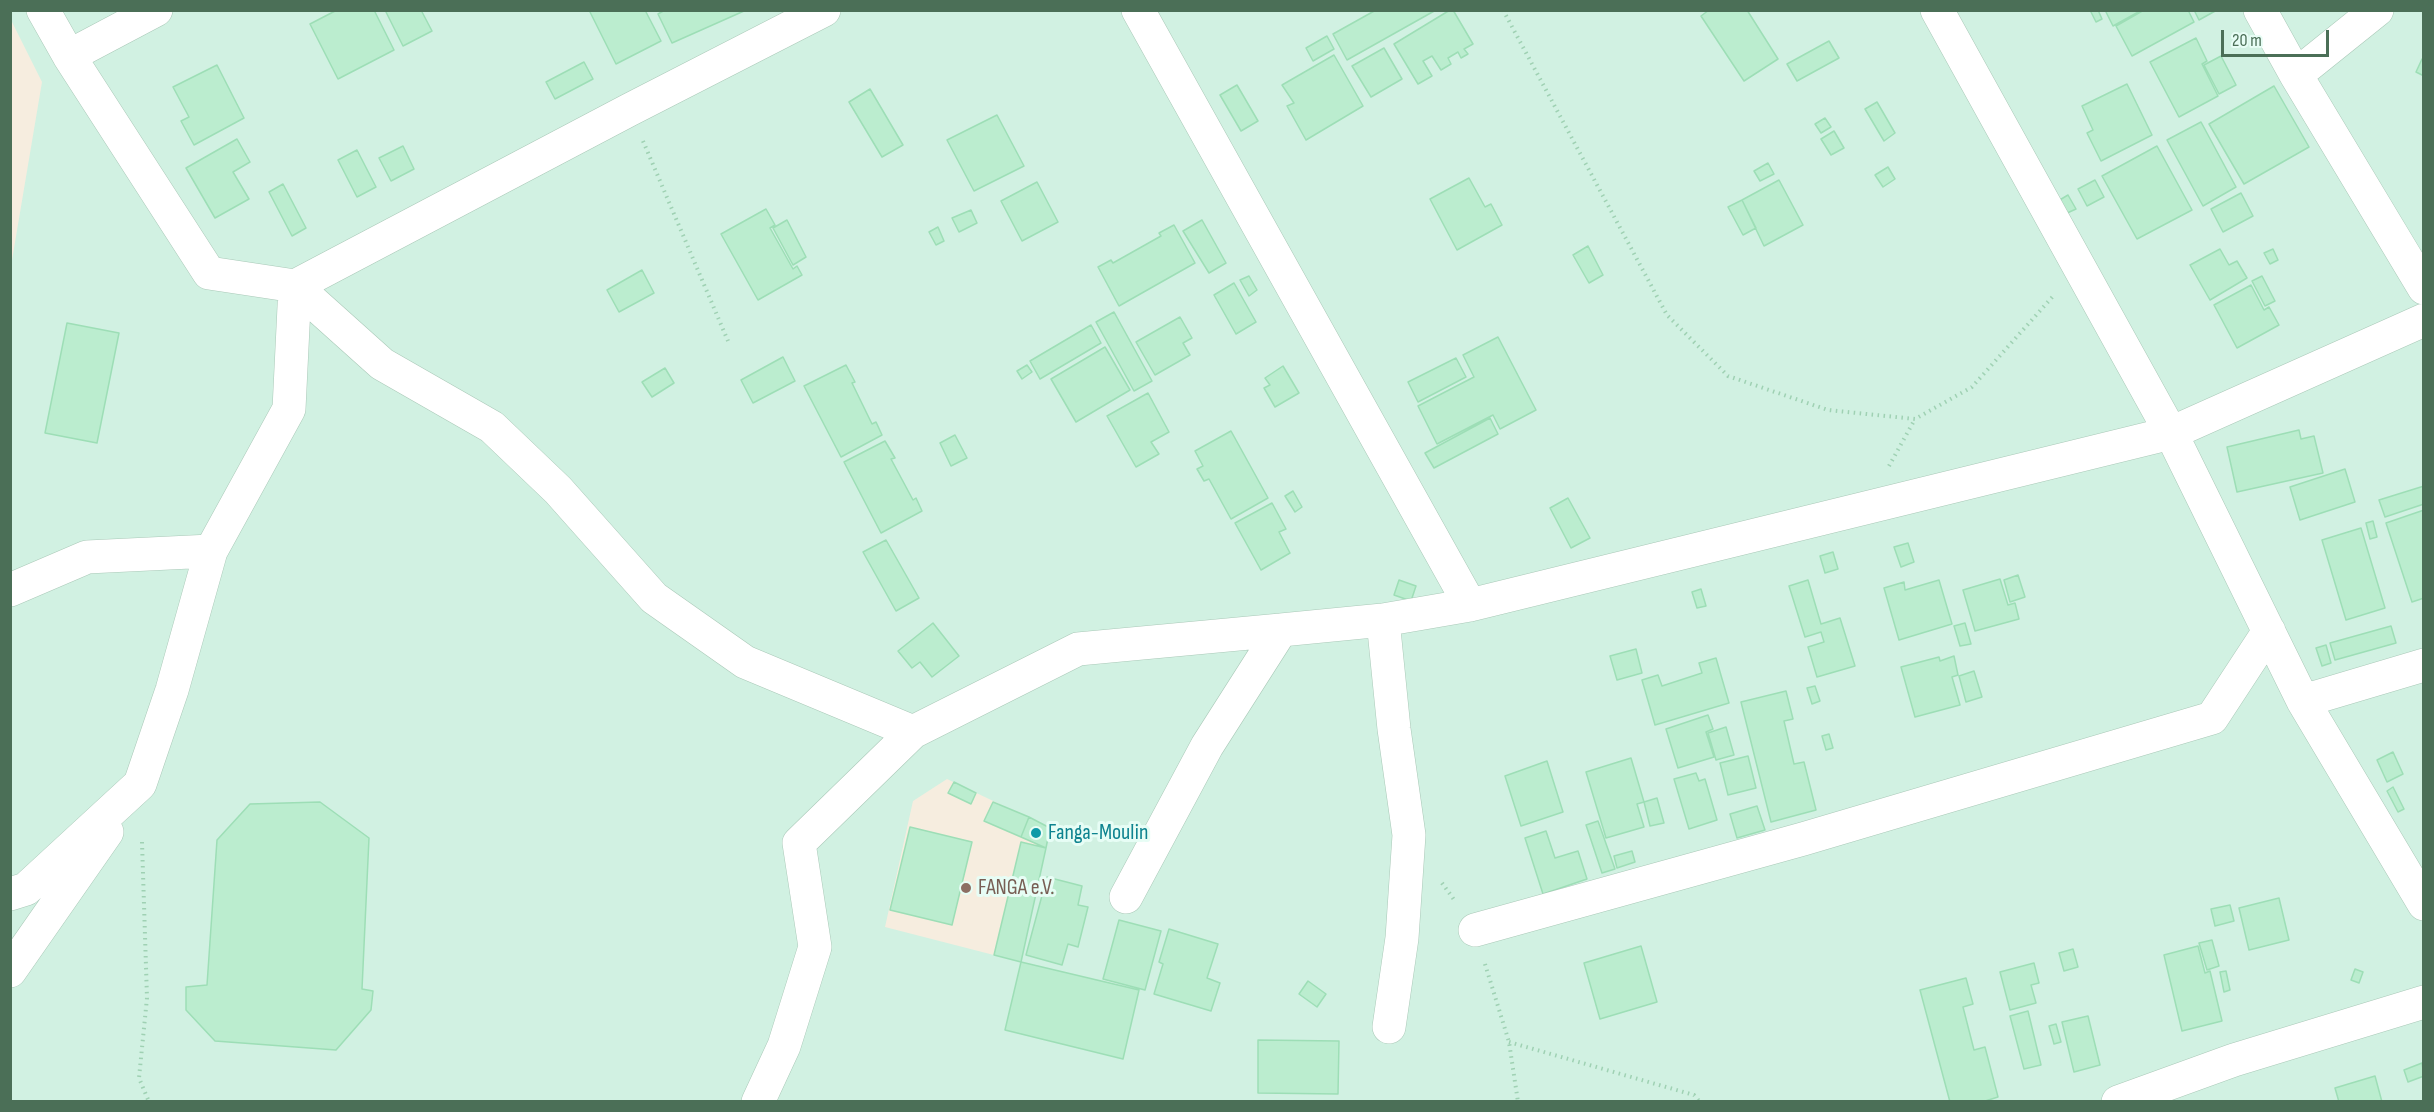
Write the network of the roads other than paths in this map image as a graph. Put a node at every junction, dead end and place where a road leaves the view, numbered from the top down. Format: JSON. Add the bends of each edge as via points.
{"nodes":[{"id":1,"x":43,"y":10,"type":"edge"},
{"id":2,"x":156,"y":10,"type":"edge"},
{"id":3,"x":824,"y":10,"type":"edge"},
{"id":4,"x":1138,"y":10,"type":"edge"},
{"id":5,"x":1937,"y":10,"type":"edge"},
{"id":6,"x":2260,"y":10,"type":"edge"},
{"id":7,"x":2377,"y":10,"type":"edge"},
{"id":8,"x":69,"y":56,"type":"junction"},
{"id":9,"x":2296,"y":75,"type":"junction"},
{"id":10,"x":295,"y":286,"type":"junction"},
{"id":11,"x":2424,"y":288,"type":"edge"},
{"id":12,"x":2424,"y":320,"type":"edge"},
{"id":13,"x":2171,"y":433,"type":"junction"},
{"id":14,"x":211,"y":551,"type":"junction"},
{"id":15,"x":10,"y":590,"type":"edge"},
{"id":16,"x":1470,"y":605,"type":"junction"},
{"id":17,"x":1383,"y":620,"type":"junction"},
{"id":18,"x":1281,"y":630,"type":"junction"},
{"id":19,"x":2269,"y":631,"type":"junction"},
{"id":20,"x":2424,"y":665,"type":"edge"},
{"id":21,"x":2303,"y":701,"type":"junction"},
{"id":22,"x":913,"y":732,"type":"junction"},
{"id":23,"x":140,"y":784,"type":"junction"},
{"id":24,"x":10,"y":894,"type":"edge"},
{"id":25,"x":1126,"y":897,"type":"dead end"},
{"id":26,"x":2424,"y":904,"type":"edge"},
{"id":27,"x":1475,"y":930,"type":"dead end"},
{"id":28,"x":10,"y":971,"type":"edge"},
{"id":29,"x":2424,"y":1002,"type":"edge"},
{"id":30,"x":1389,"y":1027,"type":"dead end"},
{"id":31,"x":758,"y":1101,"type":"edge"},
{"id":32,"x":2118,"y":1101,"type":"edge"}],
"edges":[{"from":1,"to":8,"type":"street"},
{"from":2,"to":8,"type":"street"},
{"from":3,"to":10,"type":"street"},
{"from":4,"to":16,"type":"street"},
{"from":5,"to":13,"type":"street"},
{"from":6,"to":9,"type":"street"},
{"from":7,"to":9,"type":"street"},
{"from":8,"to":10,"type":"street","via":[[209,273]]},
{"from":9,"to":11,"type":"street"},
{"from":10,"to":14,"type":"street","via":[[289,409]]},
{"from":10,"to":22,"type":"street","via":[[382,364],[492,427],[558,490],[654,598],[745,662]]},
{"from":12,"to":13,"type":"street"},
{"from":13,"to":16,"type":"street"},
{"from":13,"to":19,"type":"street"},
{"from":14,"to":15,"type":"street","via":[[87,557]]},
{"from":14,"to":23,"type":"street","via":[[172,690]]},
{"from":16,"to":17,"type":"street"},
{"from":17,"to":18,"type":"street"},
{"from":17,"to":30,"type":"street","via":[[1409,835],[1402,938]]},
{"from":18,"to":22,"type":"street","via":[[1078,649]]},
{"from":18,"to":25,"type":"street","via":[[1207,746]]},
{"from":19,"to":21,"type":"street"},
{"from":19,"to":27,"type":"street","via":[[2212,718],[1803,839]]},
{"from":20,"to":21,"type":"street"},
{"from":21,"to":26,"type":"street"},
{"from":22,"to":31,"type":"street","via":[[799,843],[815,947],[784,1046]]},
{"from":23,"to":24,"type":"street","via":[[26,889]]},
{"from":23,"to":28,"type":"street"},
{"from":29,"to":32,"type":"street","via":[[2234,1060]]}]}
